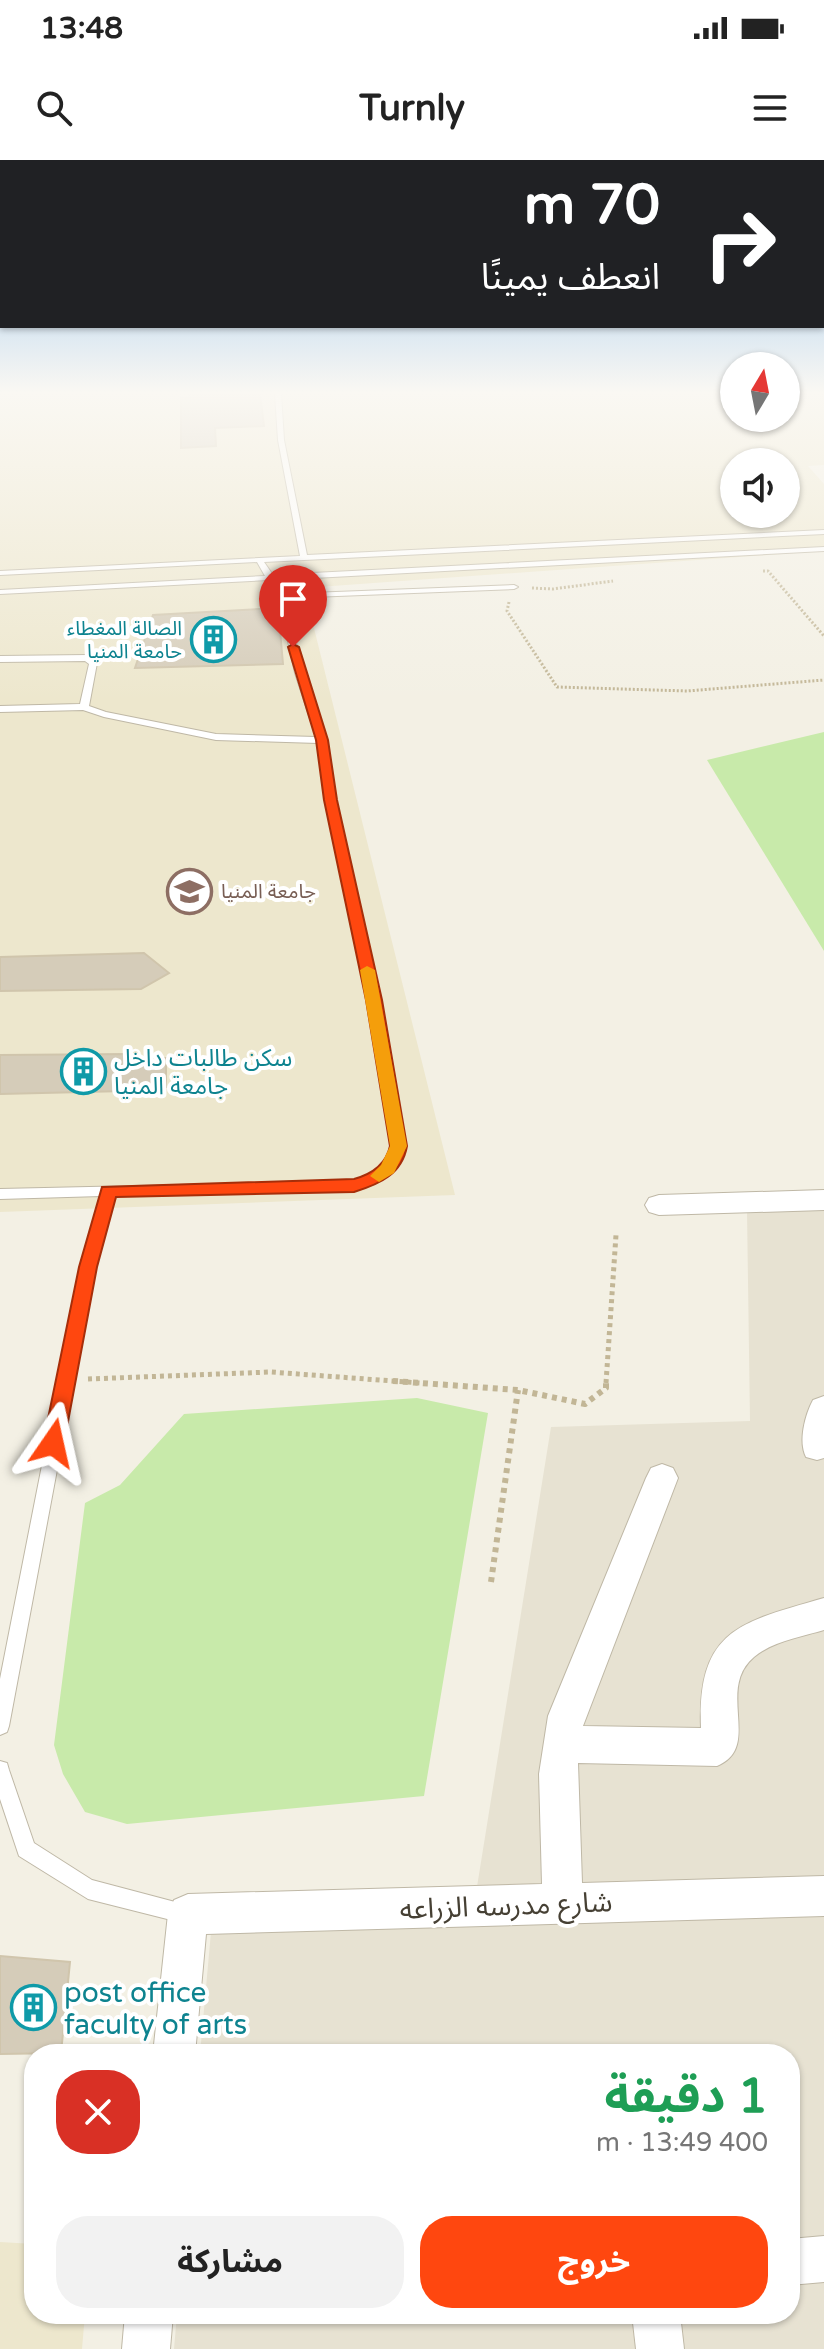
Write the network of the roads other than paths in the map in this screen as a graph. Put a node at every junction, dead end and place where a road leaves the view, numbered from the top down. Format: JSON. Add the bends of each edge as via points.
{"nodes":[{"id":1,"x":292,"y":496,"type":"edge"},
{"id":2,"x":824,"y":532,"type":"edge"},
{"id":3,"x":776,"y":535,"type":"junction"},
{"id":4,"x":824,"y":549,"type":"edge"},
{"id":5,"x":789,"y":550,"type":"junction"},
{"id":6,"x":304,"y":559,"type":"junction"},
{"id":7,"x":260,"y":561,"type":"junction"},
{"id":8,"x":0,"y":573,"type":"edge"},
{"id":9,"x":271,"y":578,"type":"junction"},
{"id":10,"x":514,"y":587,"type":"road end"},
{"id":11,"x":0,"y":592,"type":"edge"},
{"id":12,"x":282,"y":596,"type":"junction"},
{"id":13,"x":0,"y":659,"type":"edge"},
{"id":14,"x":84,"y":707,"type":"junction"},
{"id":15,"x":0,"y":709,"type":"edge"},
{"id":16,"x":322,"y":740,"type":"junction"},
{"id":17,"x":109,"y":1191,"type":"junction"},
{"id":18,"x":0,"y":1194,"type":"edge"},
{"id":19,"x":659,"y":1205,"type":"dead end"},
{"id":20,"x":821,"y":1209,"type":"edge"},
{"id":21,"x":824,"y":1409,"type":"edge"},
{"id":22,"x":817,"y":1447,"type":"dead end"},
{"id":23,"x":662,"y":1478,"type":"dead end"},
{"id":24,"x":824,"y":1614,"type":"edge"},
{"id":25,"x":0,"y":1726,"type":"edge"},
{"id":26,"x":560,"y":1744,"type":"junction"},
{"id":27,"x":0,"y":1770,"type":"edge"},
{"id":28,"x":824,"y":1896,"type":"edge"},
{"id":29,"x":563,"y":1904,"type":"junction"},
{"id":30,"x":188,"y":1914,"type":"junction"},
{"id":31,"x":175,"y":2044,"type":"edge"},
{"id":32,"x":824,"y":2259,"type":"edge"},
{"id":33,"x":800,"y":2261,"type":"edge"},
{"id":34,"x":148,"y":2324,"type":"edge"},
{"id":35,"x":657,"y":2324,"type":"edge"},
{"id":36,"x":146,"y":2349,"type":"edge"},
{"id":37,"x":660,"y":2349,"type":"edge"}],
"edges":[{"from":1,"to":6,"type":"lane"},
{"from":2,"to":3,"type":"lane"},
{"from":3,"to":5,"type":"lane"},
{"from":3,"to":6,"type":"lane"},
{"from":4,"to":5,"type":"lane"},
{"from":5,"to":9,"type":"lane"},
{"from":6,"to":7,"type":"lane"},
{"from":7,"to":8,"type":"lane"},
{"from":7,"to":9,"type":"lane"},
{"from":9,"to":11,"type":"lane"},
{"from":9,"to":12,"type":"lane"},
{"from":10,"to":12,"type":"lane"},
{"from":12,"to":16,"type":"lane","via":[[299,673]]},
{"from":13,"to":14,"type":"lane","via":[[87,658],[93,663]]},
{"from":14,"to":15,"type":"lane"},
{"from":14,"to":16,"type":"lane","via":[[216,737]]},
{"from":16,"to":17,"type":"lane","via":[[374,1000],[397,1154],[376,1179],[354,1186]]},
{"from":17,"to":18,"type":"lane"},
{"from":17,"to":25,"type":"lane","via":[[88,1267]]},
{"from":19,"to":20,"type":"street"},
{"from":21,"to":22,"type":"street"},
{"from":23,"to":26,"type":"street","via":[[575,1690]]},
{"from":24,"to":26,"type":"street","via":[[745,1639],[732,1654],[719,1694],[717,1747]]},
{"from":26,"to":29,"type":"street"},
{"from":27,"to":30,"type":"lane","via":[[26,1849],[88,1889]]},
{"from":28,"to":29,"type":"street","name":"شارع مدرسه الزراعه"},
{"from":29,"to":30,"type":"street","name":"شارع مدرسه الزراعه"},
{"from":30,"to":31,"type":"street"},
{"from":32,"to":33,"type":"street"},
{"from":34,"to":36,"type":"street"},
{"from":35,"to":37,"type":"street"}]}
